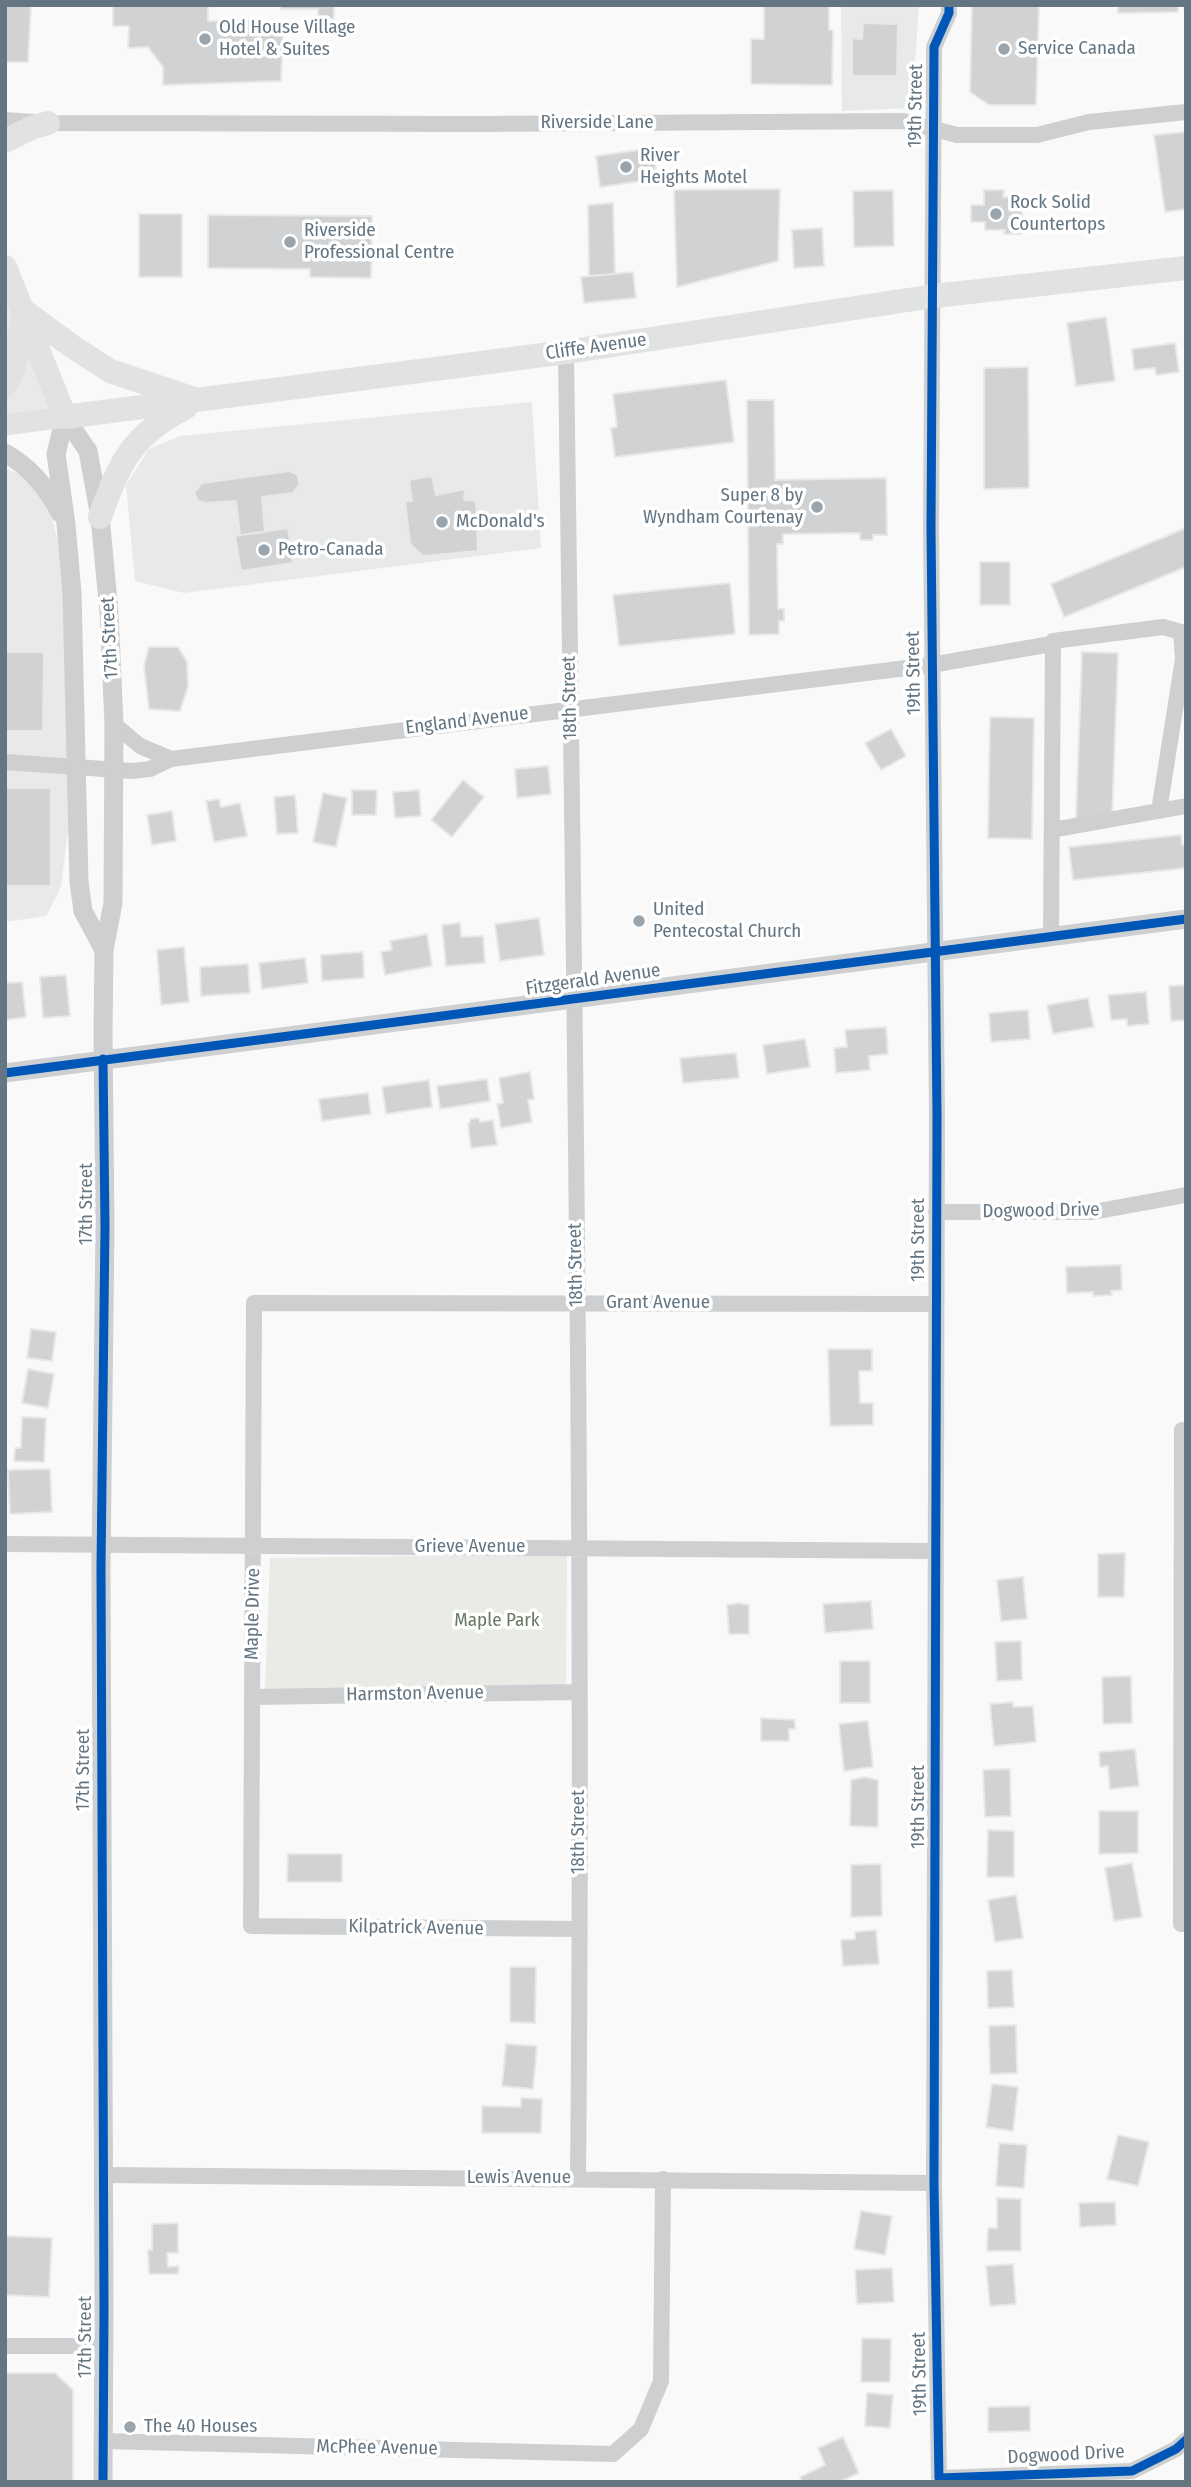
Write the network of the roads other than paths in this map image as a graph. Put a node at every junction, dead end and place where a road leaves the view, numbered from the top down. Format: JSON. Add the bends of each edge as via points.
{"nodes":[{"id":1,"x":948,"y":5,"type":"edge"},
{"id":2,"x":1186,"y":111,"type":"edge"},
{"id":3,"x":5,"y":120,"type":"edge"},
{"id":4,"x":48,"y":123,"type":"junction"},
{"id":5,"x":933,"y":128,"type":"junction"},
{"id":6,"x":5,"y":141,"type":"edge"},
{"id":7,"x":5,"y":267,"type":"edge"},
{"id":8,"x":1186,"y":268,"type":"edge"},
{"id":9,"x":934,"y":296,"type":"junction"},
{"id":10,"x":23,"y":311,"type":"junction"},
{"id":11,"x":566,"y":352,"type":"junction"},
{"id":12,"x":5,"y":385,"type":"edge"},
{"id":13,"x":199,"y":401,"type":"junction"},
{"id":14,"x":65,"y":417,"type":"junction"},
{"id":15,"x":5,"y":425,"type":"edge"},
{"id":16,"x":5,"y":453,"type":"edge"},
{"id":17,"x":100,"y":516,"type":"junction"},
{"id":18,"x":66,"y":524,"type":"junction"},
{"id":19,"x":1053,"y":641,"type":"junction"},
{"id":20,"x":931,"y":665,"type":"junction"},
{"id":21,"x":570,"y":708,"type":"junction"},
{"id":22,"x":114,"y":724,"type":"junction"},
{"id":23,"x":171,"y":759,"type":"junction"},
{"id":24,"x":5,"y":762,"type":"edge"},
{"id":25,"x":76,"y":767,"type":"junction"},
{"id":26,"x":114,"y":771,"type":"junction"},
{"id":27,"x":1186,"y":806,"type":"edge"},
{"id":28,"x":1160,"y":811,"type":"junction"},
{"id":29,"x":1052,"y":830,"type":"junction"},
{"id":30,"x":1186,"y":919,"type":"edge"},
{"id":31,"x":1051,"y":937,"type":"junction"},
{"id":32,"x":104,"y":950,"type":"junction"},
{"id":33,"x":935,"y":952,"type":"junction"},
{"id":34,"x":573,"y":1000,"type":"junction"},
{"id":35,"x":103,"y":1059,"type":"junction"},
{"id":36,"x":5,"y":1073,"type":"edge"},
{"id":37,"x":1186,"y":1195,"type":"edge"},
{"id":38,"x":936,"y":1212,"type":"junction"},
{"id":39,"x":254,"y":1303,"type":"joint"},
{"id":40,"x":576,"y":1303,"type":"junction"},
{"id":41,"x":936,"y":1304,"type":"junction"},
{"id":42,"x":1186,"y":1430,"type":"edge"},
{"id":43,"x":5,"y":1544,"type":"edge"},
{"id":44,"x":101,"y":1546,"type":"junction"},
{"id":45,"x":254,"y":1546,"type":"junction"},
{"id":46,"x":579,"y":1548,"type":"junction"},
{"id":47,"x":935,"y":1551,"type":"junction"},
{"id":48,"x":1184,"y":1674,"type":"edge"},
{"id":49,"x":578,"y":1692,"type":"junction"},
{"id":50,"x":252,"y":1697,"type":"junction"},
{"id":51,"x":1186,"y":1924,"type":"edge"},
{"id":52,"x":251,"y":1926,"type":"joint"},
{"id":53,"x":580,"y":1929,"type":"junction"},
{"id":54,"x":103,"y":2175,"type":"junction"},
{"id":55,"x":578,"y":2178,"type":"junction"},
{"id":56,"x":663,"y":2179,"type":"junction"},
{"id":57,"x":934,"y":2183,"type":"junction"},
{"id":58,"x":5,"y":2346,"type":"edge"},
{"id":59,"x":103,"y":2346,"type":"junction"},
{"id":60,"x":1186,"y":2440,"type":"edge"},
{"id":61,"x":103,"y":2441,"type":"junction"},
{"id":62,"x":939,"y":2478,"type":"joint"},
{"id":63,"x":103,"y":2482,"type":"edge"}],
"edges":[{"from":1,"to":5,"type":"street","name":"19th Street","via":[[934,47]]},
{"from":2,"to":5,"type":"street","name":"Riverside Lane","via":[[1089,122],[1037,135],[957,135]]},
{"from":3,"to":4,"type":"street","name":"Riverside Lane"},
{"from":4,"to":5,"type":"street","name":"Riverside Lane","via":[[903,121]]},
{"from":4,"to":6,"type":"main road"},
{"from":5,"to":9,"type":"street","name":"19th Street"},
{"from":7,"to":10,"type":"main road","name":"17th Street"},
{"from":8,"to":9,"type":"main road","name":"Cliffe Avenue"},
{"from":9,"to":11,"type":"main road","name":"Cliffe Avenue"},
{"from":9,"to":20,"type":"street","name":"19th Street"},
{"from":10,"to":12,"type":"main road","via":[[16,358]]},
{"from":10,"to":13,"type":"main road","via":[[110,371]]},
{"from":10,"to":14,"type":"main road","name":"17th Street"},
{"from":11,"to":13,"type":"main road","name":"Cliffe Avenue"},
{"from":11,"to":21,"type":"street","name":"18th Street"},
{"from":13,"to":14,"type":"main road","name":"Cliffe Avenue"},
{"from":13,"to":17,"type":"main road","via":[[162,420],[139,439],[112,483]]},
{"from":14,"to":15,"type":"main road","name":"Cliffe Avenue"},
{"from":14,"to":17,"type":"street","name":"17th Street","via":[[88,451]]},
{"from":14,"to":18,"type":"street","name":"17th Street","via":[[56,454]]},
{"from":16,"to":18,"type":"street","via":[[39,479]]},
{"from":17,"to":22,"type":"street","name":"17th Street"},
{"from":18,"to":25,"type":"street","name":"17th Street"},
{"from":19,"to":20,"type":"street","name":"England Avenue"},
{"from":19,"to":28,"type":"street","name":"England Avenue","via":[[1163,627],[1181,632],[1183,659]]},
{"from":19,"to":29,"type":"street"},
{"from":20,"to":21,"type":"street","name":"England Avenue"},
{"from":20,"to":33,"type":"street","name":"19th Street"},
{"from":21,"to":23,"type":"street","name":"England Avenue"},
{"from":21,"to":34,"type":"street","name":"18th Street"},
{"from":22,"to":23,"type":"street","via":[[140,746]]},
{"from":22,"to":26,"type":"street","name":"17th Street"},
{"from":23,"to":26,"type":"street","name":"England Avenue","via":[[150,769]]},
{"from":24,"to":25,"type":"street","name":"England Avenue"},
{"from":25,"to":26,"type":"street","name":"England Avenue"},
{"from":25,"to":32,"type":"street","name":"17th Street","via":[[83,911]]},
{"from":26,"to":32,"type":"street","name":"17th Street","via":[[113,903]]},
{"from":27,"to":28,"type":"street"},
{"from":28,"to":29,"type":"street"},
{"from":29,"to":31,"type":"street"},
{"from":30,"to":31,"type":"street","name":"Fitzgerald Avenue"},
{"from":31,"to":33,"type":"street","name":"Fitzgerald Avenue"},
{"from":32,"to":35,"type":"street","name":"17th Street"},
{"from":33,"to":34,"type":"street","name":"Fitzgerald Avenue"},
{"from":33,"to":38,"type":"street","name":"19th Street"},
{"from":34,"to":35,"type":"street","name":"Fitzgerald Avenue"},
{"from":34,"to":40,"type":"street","name":"18th Street"},
{"from":35,"to":36,"type":"street","name":"Fitzgerald Avenue"},
{"from":35,"to":44,"type":"street","name":"17th Street"},
{"from":37,"to":38,"type":"street","name":"Dogwood Drive","via":[[1093,1212]]},
{"from":38,"to":41,"type":"street","name":"19th Street"},
{"from":39,"to":40,"type":"street","name":"Grant Avenue"},
{"from":39,"to":45,"type":"street","name":"Maple Drive"},
{"from":40,"to":41,"type":"street","name":"Grant Avenue"},
{"from":40,"to":46,"type":"street","name":"18th Street"},
{"from":41,"to":47,"type":"street","name":"19th Street"},
{"from":42,"to":48,"type":"street","via":[[1182,1430]]},
{"from":43,"to":44,"type":"street","name":"Grieve Avenue"},
{"from":44,"to":45,"type":"street","name":"Grieve Avenue"},
{"from":44,"to":54,"type":"street","name":"17th Street"},
{"from":45,"to":46,"type":"street","name":"Grieve Avenue"},
{"from":45,"to":50,"type":"street","name":"Maple Drive"},
{"from":46,"to":47,"type":"street","name":"Grieve Avenue"},
{"from":46,"to":49,"type":"street","name":"18th Street"},
{"from":47,"to":57,"type":"street","name":"19th Street"},
{"from":48,"to":51,"type":"street","via":[[1181,1924]]},
{"from":49,"to":50,"type":"street","name":"Harmston Avenue"},
{"from":49,"to":53,"type":"street","name":"18th Street"},
{"from":50,"to":52,"type":"street","name":"Maple Drive"},
{"from":52,"to":53,"type":"street","name":"Kilpatrick Avenue"},
{"from":53,"to":55,"type":"street","name":"18th Street"},
{"from":54,"to":55,"type":"street","name":"Lewis Avenue"},
{"from":54,"to":59,"type":"street","name":"17th Street"},
{"from":55,"to":56,"type":"street","name":"Lewis Avenue"},
{"from":56,"to":57,"type":"street","name":"Lewis Avenue"},
{"from":56,"to":61,"type":"street","name":"McPhee Avenue","via":[[661,2382],[641,2429],[613,2454]]},
{"from":57,"to":62,"type":"street","name":"19th Street"},
{"from":58,"to":59,"type":"street"},
{"from":59,"to":61,"type":"street","name":"17th Street"},
{"from":60,"to":62,"type":"street","name":"Dogwood Drive","via":[[1132,2471]]},
{"from":61,"to":63,"type":"street","name":"17th Street"}]}
